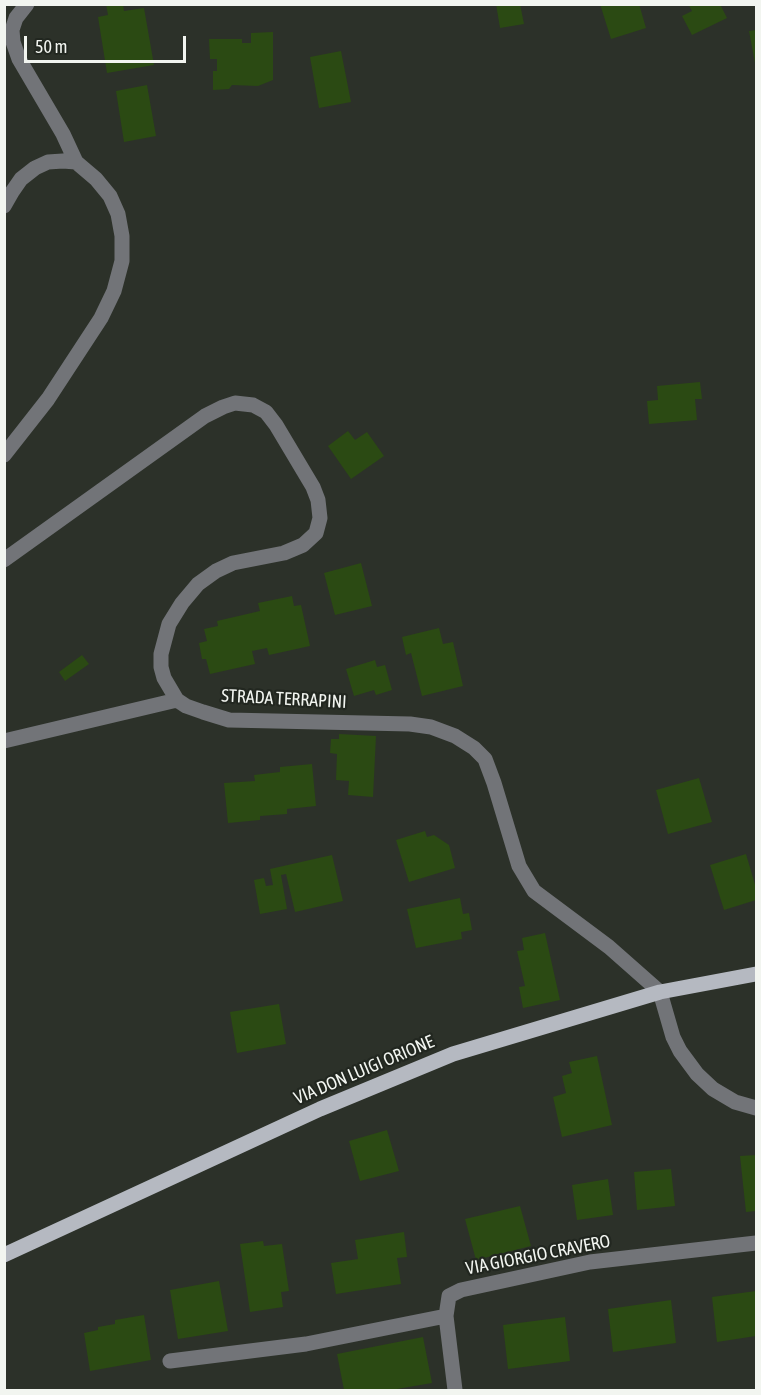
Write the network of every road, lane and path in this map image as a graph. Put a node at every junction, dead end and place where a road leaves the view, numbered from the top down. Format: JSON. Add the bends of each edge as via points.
{"nodes":[{"id":1,"x":27,"y":4,"type":"edge"},
{"id":2,"x":76,"y":162,"type":"junction"},
{"id":3,"x":4,"y":206,"type":"edge"},
{"id":4,"x":4,"y":455,"type":"edge"},
{"id":5,"x":4,"y":560,"type":"edge"},
{"id":6,"x":177,"y":700,"type":"junction"},
{"id":7,"x":4,"y":741,"type":"edge"},
{"id":8,"x":756,"y":974,"type":"edge"},
{"id":9,"x":660,"y":992,"type":"junction"},
{"id":10,"x":756,"y":1108,"type":"edge"},
{"id":11,"x":756,"y":1243,"type":"edge"},
{"id":12,"x":4,"y":1255,"type":"edge"},
{"id":13,"x":446,"y":1316,"type":"junction"},
{"id":14,"x":170,"y":1360,"type":"dead end"},
{"id":15,"x":455,"y":1390,"type":"edge"}],
"edges":[{"from":1,"to":2,"type":"street","via":[[16,18],[13,42]]},
{"from":2,"to":3,"type":"street","via":[[48,162],[35,168],[21,179]]},
{"from":2,"to":4,"type":"street","via":[[110,196],[118,214],[122,261],[101,318],[48,399]]},
{"from":5,"to":6,"type":"street","via":[[205,416],[235,403],[253,405],[266,412],[312,487],[321,518],[316,533],[303,545],[284,553],[233,563],[198,584],[182,603],[169,624],[160,654],[164,678]]},
{"from":6,"to":7,"type":"street"},
{"from":6,"to":9,"type":"street","name":"STRADA TERRAPINI","via":[[229,720],[431,727],[474,748],[485,759],[519,866],[534,891],[609,947]]},
{"from":8,"to":9,"type":"main road","name":"VIA DON LUIGI ORIONE"},
{"from":9,"to":10,"type":"street","via":[[673,1037],[697,1074],[735,1102]]},
{"from":9,"to":12,"type":"main road","name":"VIA DON LUIGI ORIONE","via":[[453,1054],[320,1109]]},
{"from":11,"to":13,"type":"street","name":"VIA GIORGIO CRAVERO","via":[[590,1262],[461,1290],[449,1296]]},
{"from":13,"to":14,"type":"street","via":[[306,1344]]},
{"from":13,"to":15,"type":"street"}]}
